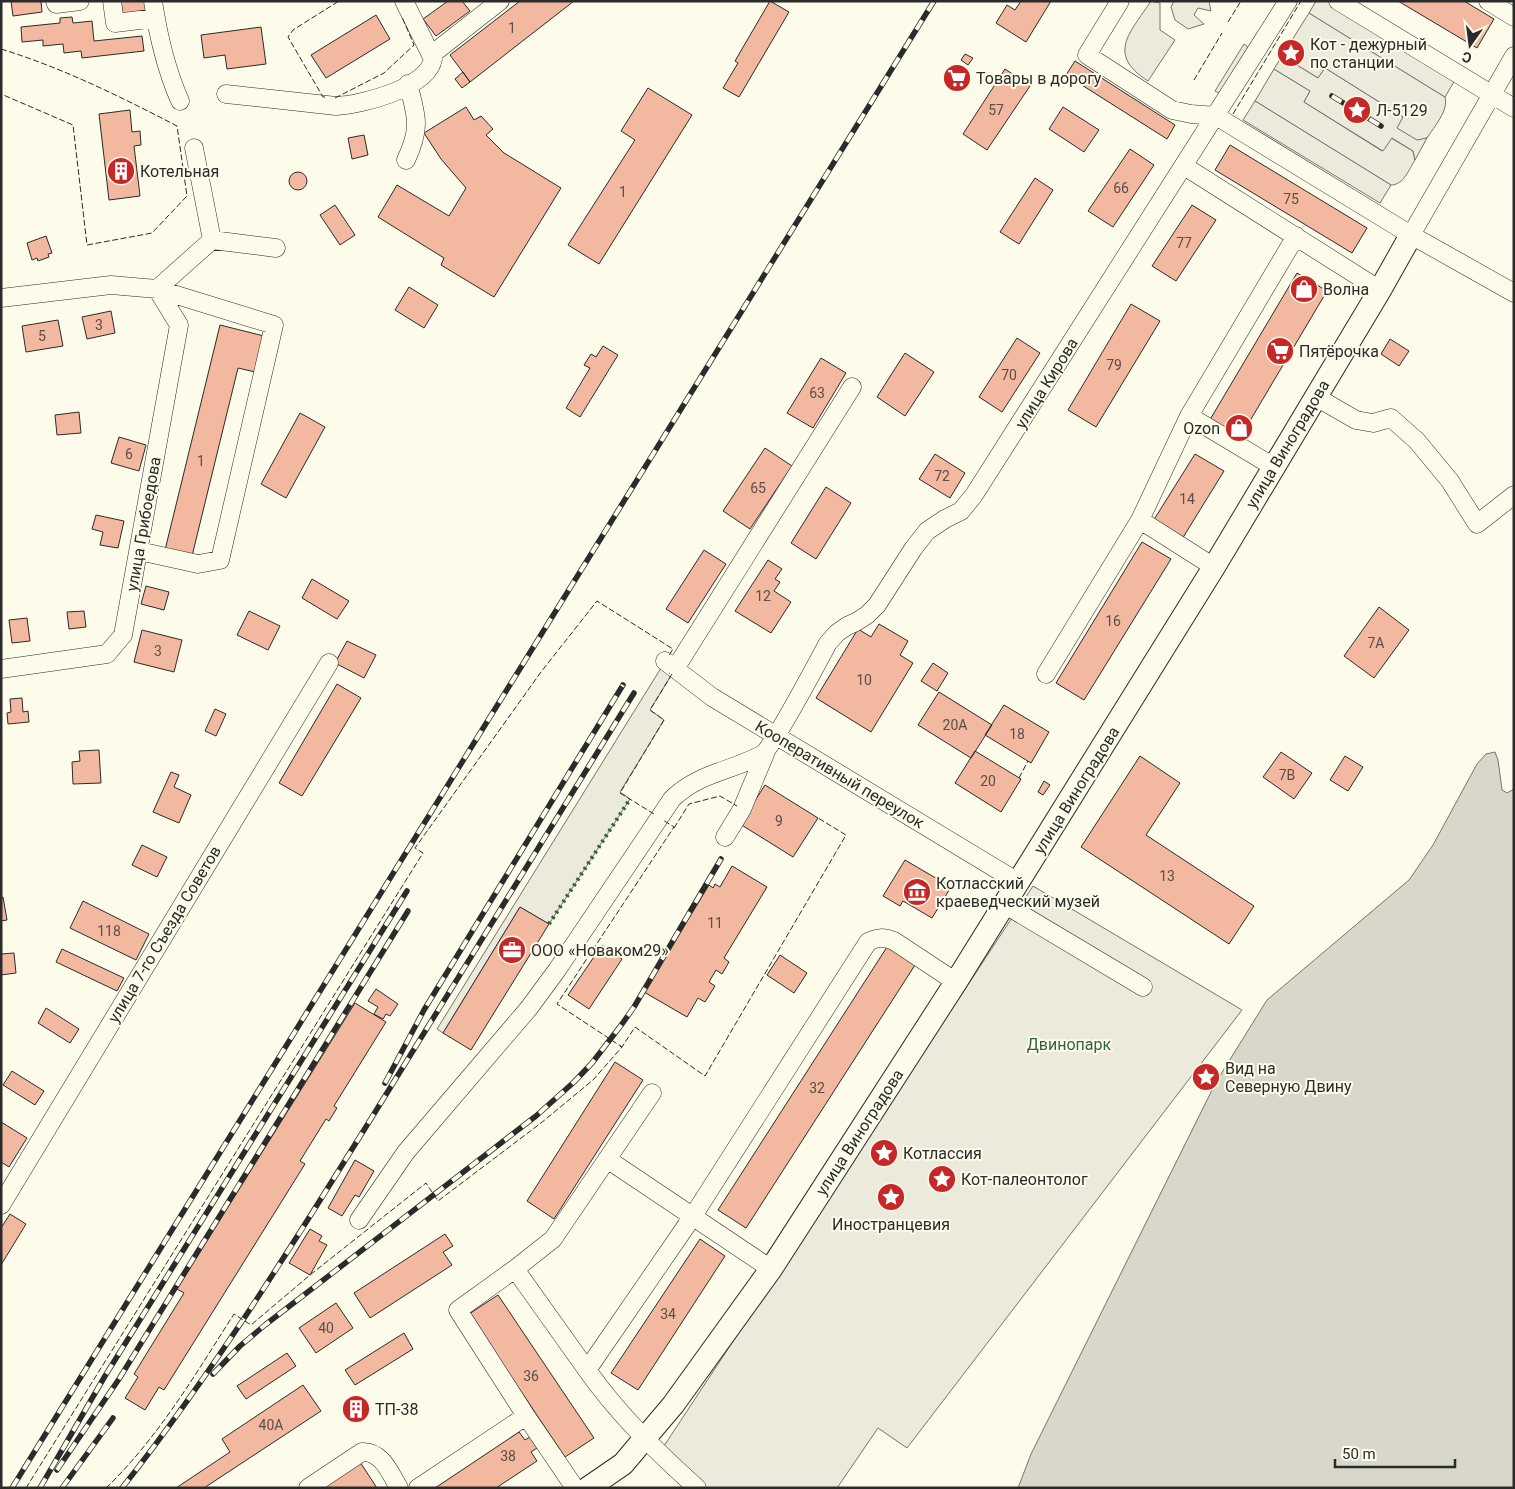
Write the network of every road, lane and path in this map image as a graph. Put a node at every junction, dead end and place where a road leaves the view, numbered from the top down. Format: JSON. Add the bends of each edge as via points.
{"nodes":[{"id":1,"x":55,"y":1,"type":"edge"},
{"id":2,"x":80,"y":1,"type":"edge"},
{"id":3,"x":112,"y":1,"type":"edge"},
{"id":4,"x":404,"y":1,"type":"edge"},
{"id":5,"x":500,"y":1,"type":"edge"},
{"id":6,"x":1120,"y":1,"type":"edge"},
{"id":7,"x":1288,"y":1,"type":"edge"},
{"id":8,"x":1338,"y":1,"type":"edge"},
{"id":9,"x":1488,"y":1,"type":"edge"},
{"id":10,"x":155,"y":10,"type":"edge"},
{"id":11,"x":1514,"y":17,"type":"edge"},
{"id":12,"x":431,"y":55,"type":"junction"},
{"id":13,"x":1514,"y":56,"type":"edge"},
{"id":14,"x":408,"y":84,"type":"junction"},
{"id":15,"x":226,"y":94,"type":"dead end"},
{"id":16,"x":1491,"y":94,"type":"junction"},
{"id":17,"x":180,"y":101,"type":"dead end"},
{"id":18,"x":1514,"y":108,"type":"edge"},
{"id":19,"x":1216,"y":116,"type":"junction"},
{"id":20,"x":194,"y":148,"type":"dead end"},
{"id":21,"x":406,"y":160,"type":"dead end"},
{"id":22,"x":1184,"y":166,"type":"junction"},
{"id":23,"x":1411,"y":235,"type":"junction"},
{"id":24,"x":1296,"y":236,"type":"junction"},
{"id":25,"x":212,"y":240,"type":"junction"},
{"id":26,"x":276,"y":248,"type":"dead end"},
{"id":27,"x":157,"y":288,"type":"junction"},
{"id":28,"x":1380,"y":290,"type":"junction"},
{"id":29,"x":1514,"y":293,"type":"edge"},
{"id":30,"x":1,"y":298,"type":"edge"},
{"id":31,"x":852,"y":387,"type":"dead end"},
{"id":32,"x":1316,"y":397,"type":"junction"},
{"id":33,"x":1189,"y":416,"type":"junction"},
{"id":34,"x":1274,"y":467,"type":"junction"},
{"id":35,"x":1514,"y":495,"type":"edge"},
{"id":36,"x":1140,"y":520,"type":"junction"},
{"id":37,"x":139,"y":551,"type":"junction"},
{"id":38,"x":1214,"y":567,"type":"junction"},
{"id":39,"x":329,"y":663,"type":"dead end"},
{"id":40,"x":1,"y":669,"type":"edge"},
{"id":41,"x":1046,"y":674,"type":"dead end"},
{"id":42,"x":776,"y":735,"type":"junction"},
{"id":43,"x":765,"y":754,"type":"junction"},
{"id":44,"x":725,"y":837,"type":"dead end"},
{"id":45,"x":1018,"y":882,"type":"junction"},
{"id":46,"x":1004,"y":904,"type":"junction"},
{"id":47,"x":956,"y":982,"type":"junction"},
{"id":48,"x":1143,"y":987,"type":"dead end"},
{"id":49,"x":652,"y":1094,"type":"dead end"},
{"id":50,"x":608,"y":1159,"type":"junction"},
{"id":51,"x":1,"y":1205,"type":"edge"},
{"id":52,"x":693,"y":1216,"type":"junction"},
{"id":53,"x":359,"y":1220,"type":"dead end"},
{"id":54,"x":514,"y":1269,"type":"junction"},
{"id":55,"x":771,"y":1269,"type":"junction"},
{"id":56,"x":587,"y":1370,"type":"junction"},
{"id":57,"x":526,"y":1416,"type":"junction"},
{"id":58,"x":645,"y":1438,"type":"junction"},
{"id":59,"x":308,"y":1488,"type":"edge"},
{"id":60,"x":399,"y":1488,"type":"edge"},
{"id":61,"x":418,"y":1488,"type":"edge"},
{"id":62,"x":575,"y":1488,"type":"edge"},
{"id":63,"x":588,"y":1488,"type":"edge"},
{"id":64,"x":697,"y":1488,"type":"edge"}],
"edges":[{"from":1,"to":2,"type":"street","via":[[56,4]]},
{"from":3,"to":10,"type":"street","via":[[115,23]]},
{"from":4,"to":12,"type":"street"},
{"from":5,"to":12,"type":"street"},
{"from":6,"to":19,"type":"street","via":[[1087,55],[1172,110]]},
{"from":7,"to":19,"type":"street","name":"улица Кирова"},
{"from":8,"to":16,"type":"street"},
{"from":9,"to":11,"type":"street"},
{"from":10,"to":17,"type":"street","via":[[168,69]]},
{"from":12,"to":14,"type":"street","via":[[429,68]]},
{"from":13,"to":16,"type":"street","name":"улица Виноградова"},
{"from":14,"to":15,"type":"street","via":[[376,99],[349,105],[320,105]]},
{"from":14,"to":21,"type":"street","via":[[417,127]]},
{"from":16,"to":18,"type":"street"},
{"from":16,"to":23,"type":"street","name":"улица Виноградова"},
{"from":19,"to":22,"type":"street","name":"улица Кирова"},
{"from":19,"to":23,"type":"street"},
{"from":20,"to":25,"type":"street"},
{"from":22,"to":24,"type":"street"},
{"from":22,"to":42,"type":"street","name":"улица Кирова","via":[[974,495],[961,511],[927,531],[877,605],[828,643]]},
{"from":23,"to":28,"type":"main road","name":"улица Виноградова"},
{"from":23,"to":29,"type":"street"},
{"from":24,"to":28,"type":"street"},
{"from":24,"to":33,"type":"street"},
{"from":25,"to":26,"type":"street"},
{"from":25,"to":27,"type":"street"},
{"from":27,"to":30,"type":"street","via":[[111,285]]},
{"from":27,"to":37,"type":"street","name":"улица Грибоедова","via":[[179,324]]},
{"from":27,"to":37,"type":"street","via":[[274,325],[220,560],[198,564]]},
{"from":28,"to":32,"type":"main road","name":"улица Виноградова"},
{"from":31,"to":42,"type":"street","name":"Кооперативный переулок","via":[[670,665],[712,697]]},
{"from":32,"to":34,"type":"main road","name":"улица Виноградова"},
{"from":32,"to":35,"type":"street","via":[[1356,420],[1373,423],[1391,418],[1418,441],[1450,481],[1477,524]]},
{"from":33,"to":34,"type":"street"},
{"from":33,"to":36,"type":"street"},
{"from":34,"to":38,"type":"main road","name":"улица Виноградова"},
{"from":36,"to":38,"type":"street"},
{"from":36,"to":41,"type":"street"},
{"from":37,"to":40,"type":"street","name":"улица Грибоедова","via":[[123,634],[107,654]]},
{"from":38,"to":45,"type":"main road","name":"улица Виноградова"},
{"from":39,"to":51,"type":"street","name":"улица 7-го Съезда Советов"},
{"from":42,"to":43,"type":"street","name":"улица Кирова"},
{"from":42,"to":45,"type":"street","name":"Кооперативный переулок"},
{"from":43,"to":44,"type":"street","name":"улица Кирова","via":[[742,809]]},
{"from":43,"to":53,"type":"street","via":[[697,781],[682,789],[672,800],[530,1008],[406,1152]]},
{"from":45,"to":46,"type":"main road","name":"улица Виноградова"},
{"from":46,"to":47,"type":"main road","name":"улица Виноградова"},
{"from":46,"to":48,"type":"street"},
{"from":47,"to":52,"type":"street","via":[[894,941],[885,937],[868,942]]},
{"from":47,"to":55,"type":"main road","name":"улица Виноградова"},
{"from":49,"to":50,"type":"street"},
{"from":50,"to":52,"type":"street"},
{"from":50,"to":54,"type":"street","via":[[553,1239]]},
{"from":52,"to":55,"type":"street"},
{"from":52,"to":56,"type":"street"},
{"from":54,"to":56,"type":"street"},
{"from":54,"to":57,"type":"street","via":[[458,1310]]},
{"from":55,"to":58,"type":"main road","name":"улица Виноградова"},
{"from":56,"to":58,"type":"street"},
{"from":57,"to":61,"type":"street"},
{"from":57,"to":62,"type":"street"},
{"from":58,"to":63,"type":"main road","name":"улица Виноградова","via":[[623,1464]]},
{"from":58,"to":64,"type":"street"},
{"from":59,"to":60,"type":"street","via":[[362,1452],[380,1457]]}]}
